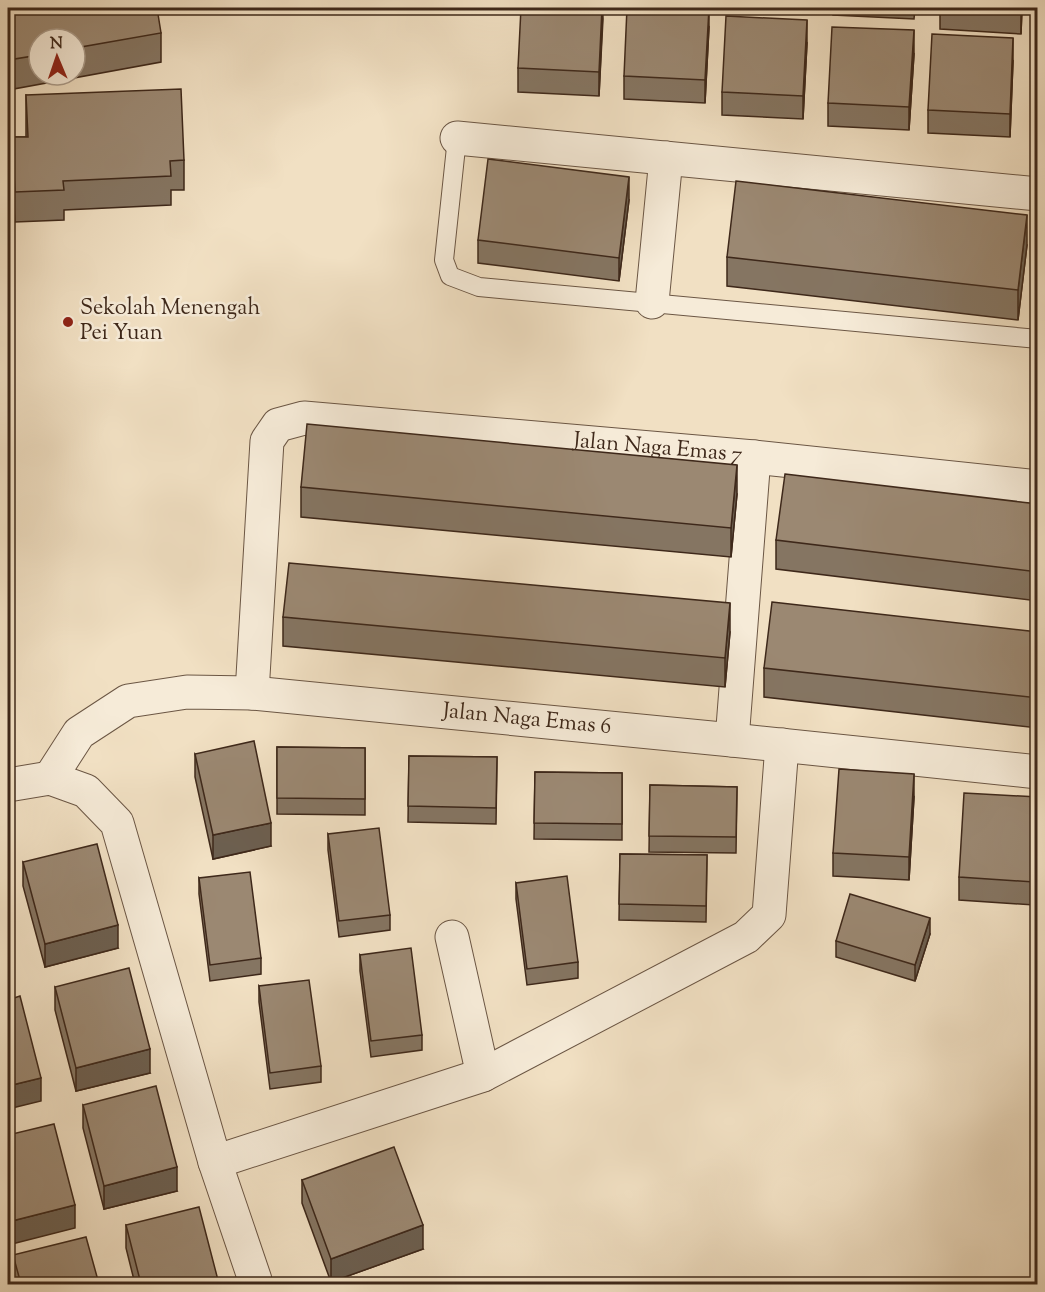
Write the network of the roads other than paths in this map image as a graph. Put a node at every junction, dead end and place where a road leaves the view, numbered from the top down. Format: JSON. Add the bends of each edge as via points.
{"nodes":[{"id":1,"x":457,"y":138,"type":"joint"},
{"id":2,"x":666,"y":158,"type":"junction"},
{"id":3,"x":1038,"y":194,"type":"edge"},
{"id":4,"x":652,"y":302,"type":"junction"},
{"id":5,"x":1038,"y":339,"type":"edge"},
{"id":6,"x":754,"y":457,"type":"junction"},
{"id":7,"x":1038,"y":487,"type":"edge"},
{"id":8,"x":252,"y":693,"type":"junction"},
{"id":9,"x":732,"y":740,"type":"junction"},
{"id":10,"x":782,"y":745,"type":"junction"},
{"id":11,"x":1038,"y":772,"type":"edge"},
{"id":12,"x":50,"y":778,"type":"junction"},
{"id":13,"x":8,"y":784,"type":"edge"},
{"id":14,"x":452,"y":937,"type":"dead end"},
{"id":15,"x":483,"y":1075,"type":"junction"},
{"id":16,"x":215,"y":1162,"type":"junction"},
{"id":17,"x":255,"y":1280,"type":"dead end"}],
"edges":[{"from":1,"to":2,"type":"street"},
{"from":1,"to":4,"type":"lane","via":[[444,260],[450,276],[479,287]]},
{"from":2,"to":3,"type":"street"},
{"from":2,"to":4,"type":"street"},
{"from":4,"to":5,"type":"lane"},
{"from":6,"to":7,"type":"street","name":"Jalan Naga Emas 7"},
{"from":6,"to":8,"type":"street","name":"Jalan Naga Emas 7","via":[[304,418],[278,425],[267,441]]},
{"from":6,"to":9,"type":"street"},
{"from":8,"to":9,"type":"street","name":"Jalan Naga Emas 6"},
{"from":8,"to":12,"type":"street","name":"Jalan Naga Emas 6","via":[[187,692],[128,701],[79,733]]},
{"from":9,"to":10,"type":"street","name":"Jalan Naga Emas 6"},
{"from":10,"to":11,"type":"street","name":"Jalan Naga Emas 6"},
{"from":10,"to":15,"type":"street","via":[[770,915],[746,938]]},
{"from":12,"to":13,"type":"street"},
{"from":12,"to":16,"type":"street","via":[[86,791],[117,823]]},
{"from":14,"to":15,"type":"street"},
{"from":15,"to":16,"type":"street"},
{"from":16,"to":17,"type":"street"}]}
